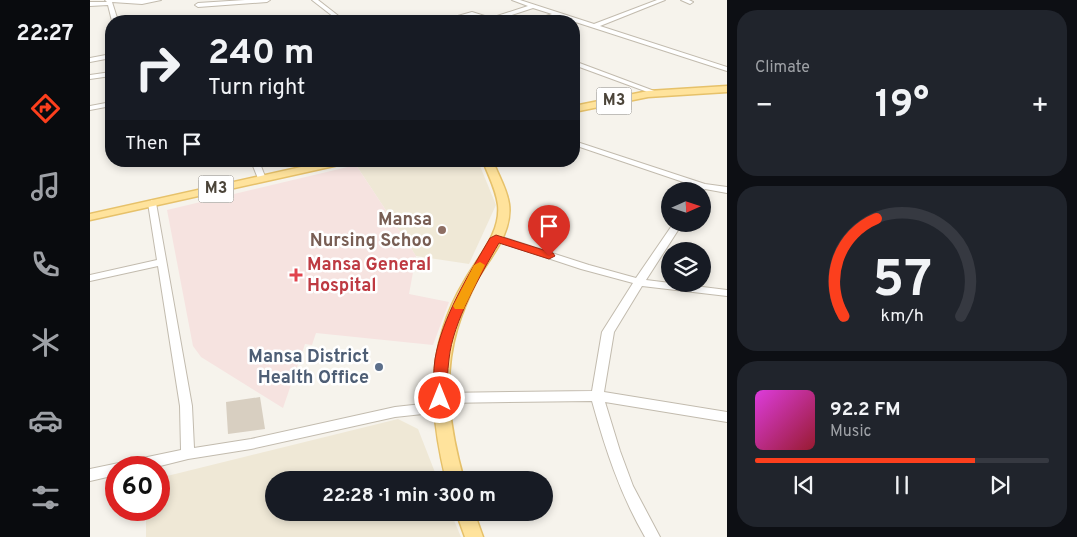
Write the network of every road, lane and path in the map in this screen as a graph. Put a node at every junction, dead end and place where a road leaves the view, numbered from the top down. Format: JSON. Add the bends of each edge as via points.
{"nodes":[{"id":1,"x":158,"y":0,"type":"edge"},
{"id":2,"x":267,"y":0,"type":"edge"},
{"id":3,"x":315,"y":0,"type":"edge"},
{"id":4,"x":515,"y":0,"type":"edge"},
{"id":5,"x":662,"y":0,"type":"edge"},
{"id":6,"x":684,"y":0,"type":"edge"},
{"id":7,"x":109,"y":1,"type":"edge"},
{"id":8,"x":690,"y":2,"type":"dead end"},
{"id":9,"x":90,"y":4,"type":"edge"},
{"id":10,"x":198,"y":5,"type":"dead end"},
{"id":11,"x":533,"y":6,"type":"junction"},
{"id":12,"x":557,"y":14,"type":"junction"},
{"id":13,"x":113,"y":15,"type":"edge"},
{"id":14,"x":334,"y":15,"type":"edge"},
{"id":15,"x":507,"y":15,"type":"edge"},
{"id":16,"x":554,"y":15,"type":"edge"},
{"id":17,"x":560,"y":15,"type":"edge"},
{"id":18,"x":580,"y":21,"type":"edge"},
{"id":19,"x":594,"y":26,"type":"junction"},
{"id":20,"x":105,"y":57,"type":"edge"},
{"id":21,"x":90,"y":60,"type":"edge"},
{"id":22,"x":580,"y":65,"type":"edge"},
{"id":23,"x":727,"y":68,"type":"edge"},
{"id":24,"x":105,"y":74,"type":"edge"},
{"id":25,"x":91,"y":75,"type":"edge"},
{"id":26,"x":727,"y":89,"type":"edge"},
{"id":27,"x":656,"y":93,"type":"junction"},
{"id":28,"x":105,"y":105,"type":"edge"},
{"id":29,"x":90,"y":108,"type":"edge"},
{"id":30,"x":580,"y":109,"type":"edge"},
{"id":31,"x":580,"y":145,"type":"edge"},
{"id":32,"x":257,"y":167,"type":"edge"},
{"id":33,"x":316,"y":167,"type":"edge"},
{"id":34,"x":490,"y":167,"type":"edge"},
{"id":35,"x":262,"y":179,"type":"junction"},
{"id":36,"x":683,"y":182,"type":"edge"},
{"id":37,"x":711,"y":189,"type":"edge"},
{"id":38,"x":727,"y":190,"type":"edge"},
{"id":39,"x":152,"y":204,"type":"junction"},
{"id":40,"x":90,"y":217,"type":"edge"},
{"id":41,"x":672,"y":232,"type":"edge"},
{"id":42,"x":496,"y":238,"type":"junction"},
{"id":43,"x":162,"y":262,"type":"junction"},
{"id":44,"x":90,"y":278,"type":"edge"},
{"id":45,"x":639,"y":282,"type":"junction"},
{"id":46,"x":727,"y":293,"type":"edge"},
{"id":47,"x":597,"y":396,"type":"junction"},
{"id":48,"x":441,"y":403,"type":"junction"},
{"id":49,"x":727,"y":417,"type":"edge"},
{"id":50,"x":188,"y":454,"type":"junction"},
{"id":51,"x":170,"y":458,"type":"edge"},
{"id":52,"x":452,"y":471,"type":"edge"},
{"id":53,"x":105,"y":472,"type":"edge"},
{"id":54,"x":90,"y":475,"type":"edge"},
{"id":55,"x":468,"y":521,"type":"edge"},
{"id":56,"x":474,"y":537,"type":"edge"},
{"id":57,"x":652,"y":537,"type":"edge"}],
"edges":[{"from":1,"to":7,"type":"street"},
{"from":2,"to":10,"type":"street"},
{"from":3,"to":14,"type":"street"},
{"from":4,"to":11,"type":"street"},
{"from":5,"to":19,"type":"street"},
{"from":6,"to":8,"type":"street"},
{"from":7,"to":9,"type":"street"},
{"from":7,"to":13,"type":"street"},
{"from":11,"to":12,"type":"street"},
{"from":11,"to":15,"type":"street"},
{"from":12,"to":16,"type":"street"},
{"from":12,"to":17,"type":"street"},
{"from":18,"to":19,"type":"street"},
{"from":19,"to":23,"type":"street"},
{"from":20,"to":21,"type":"street"},
{"from":22,"to":27,"type":"street"},
{"from":24,"to":25,"type":"street"},
{"from":26,"to":27,"type":"main road","number":"M3"},
{"from":27,"to":30,"type":"main road","number":"M3"},
{"from":28,"to":29,"type":"street"},
{"from":31,"to":36,"type":"street"},
{"from":32,"to":35,"type":"street"},
{"from":33,"to":35,"type":"main road","number":"M3"},
{"from":34,"to":42,"type":"main road","via":[[504,203],[502,225]]},
{"from":35,"to":39,"type":"main road","number":"M3"},
{"from":37,"to":38,"type":"street"},
{"from":39,"to":40,"type":"main road","number":"M3"},
{"from":39,"to":43,"type":"street"},
{"from":41,"to":45,"type":"street"},
{"from":42,"to":45,"type":"street"},
{"from":42,"to":48,"type":"main road","via":[[467,288],[452,324],[442,358]]},
{"from":43,"to":44,"type":"street"},
{"from":43,"to":50,"type":"street","via":[[186,406]]},
{"from":45,"to":46,"type":"street"},
{"from":45,"to":47,"type":"street","via":[[608,332]]},
{"from":47,"to":48,"type":"street"},
{"from":47,"to":49,"type":"street"},
{"from":47,"to":57,"type":"street","via":[[616,464],[636,513]]},
{"from":48,"to":50,"type":"street"},
{"from":48,"to":52,"type":"main road"},
{"from":50,"to":51,"type":"street"},
{"from":53,"to":54,"type":"street"},
{"from":55,"to":56,"type":"main road"}]}
